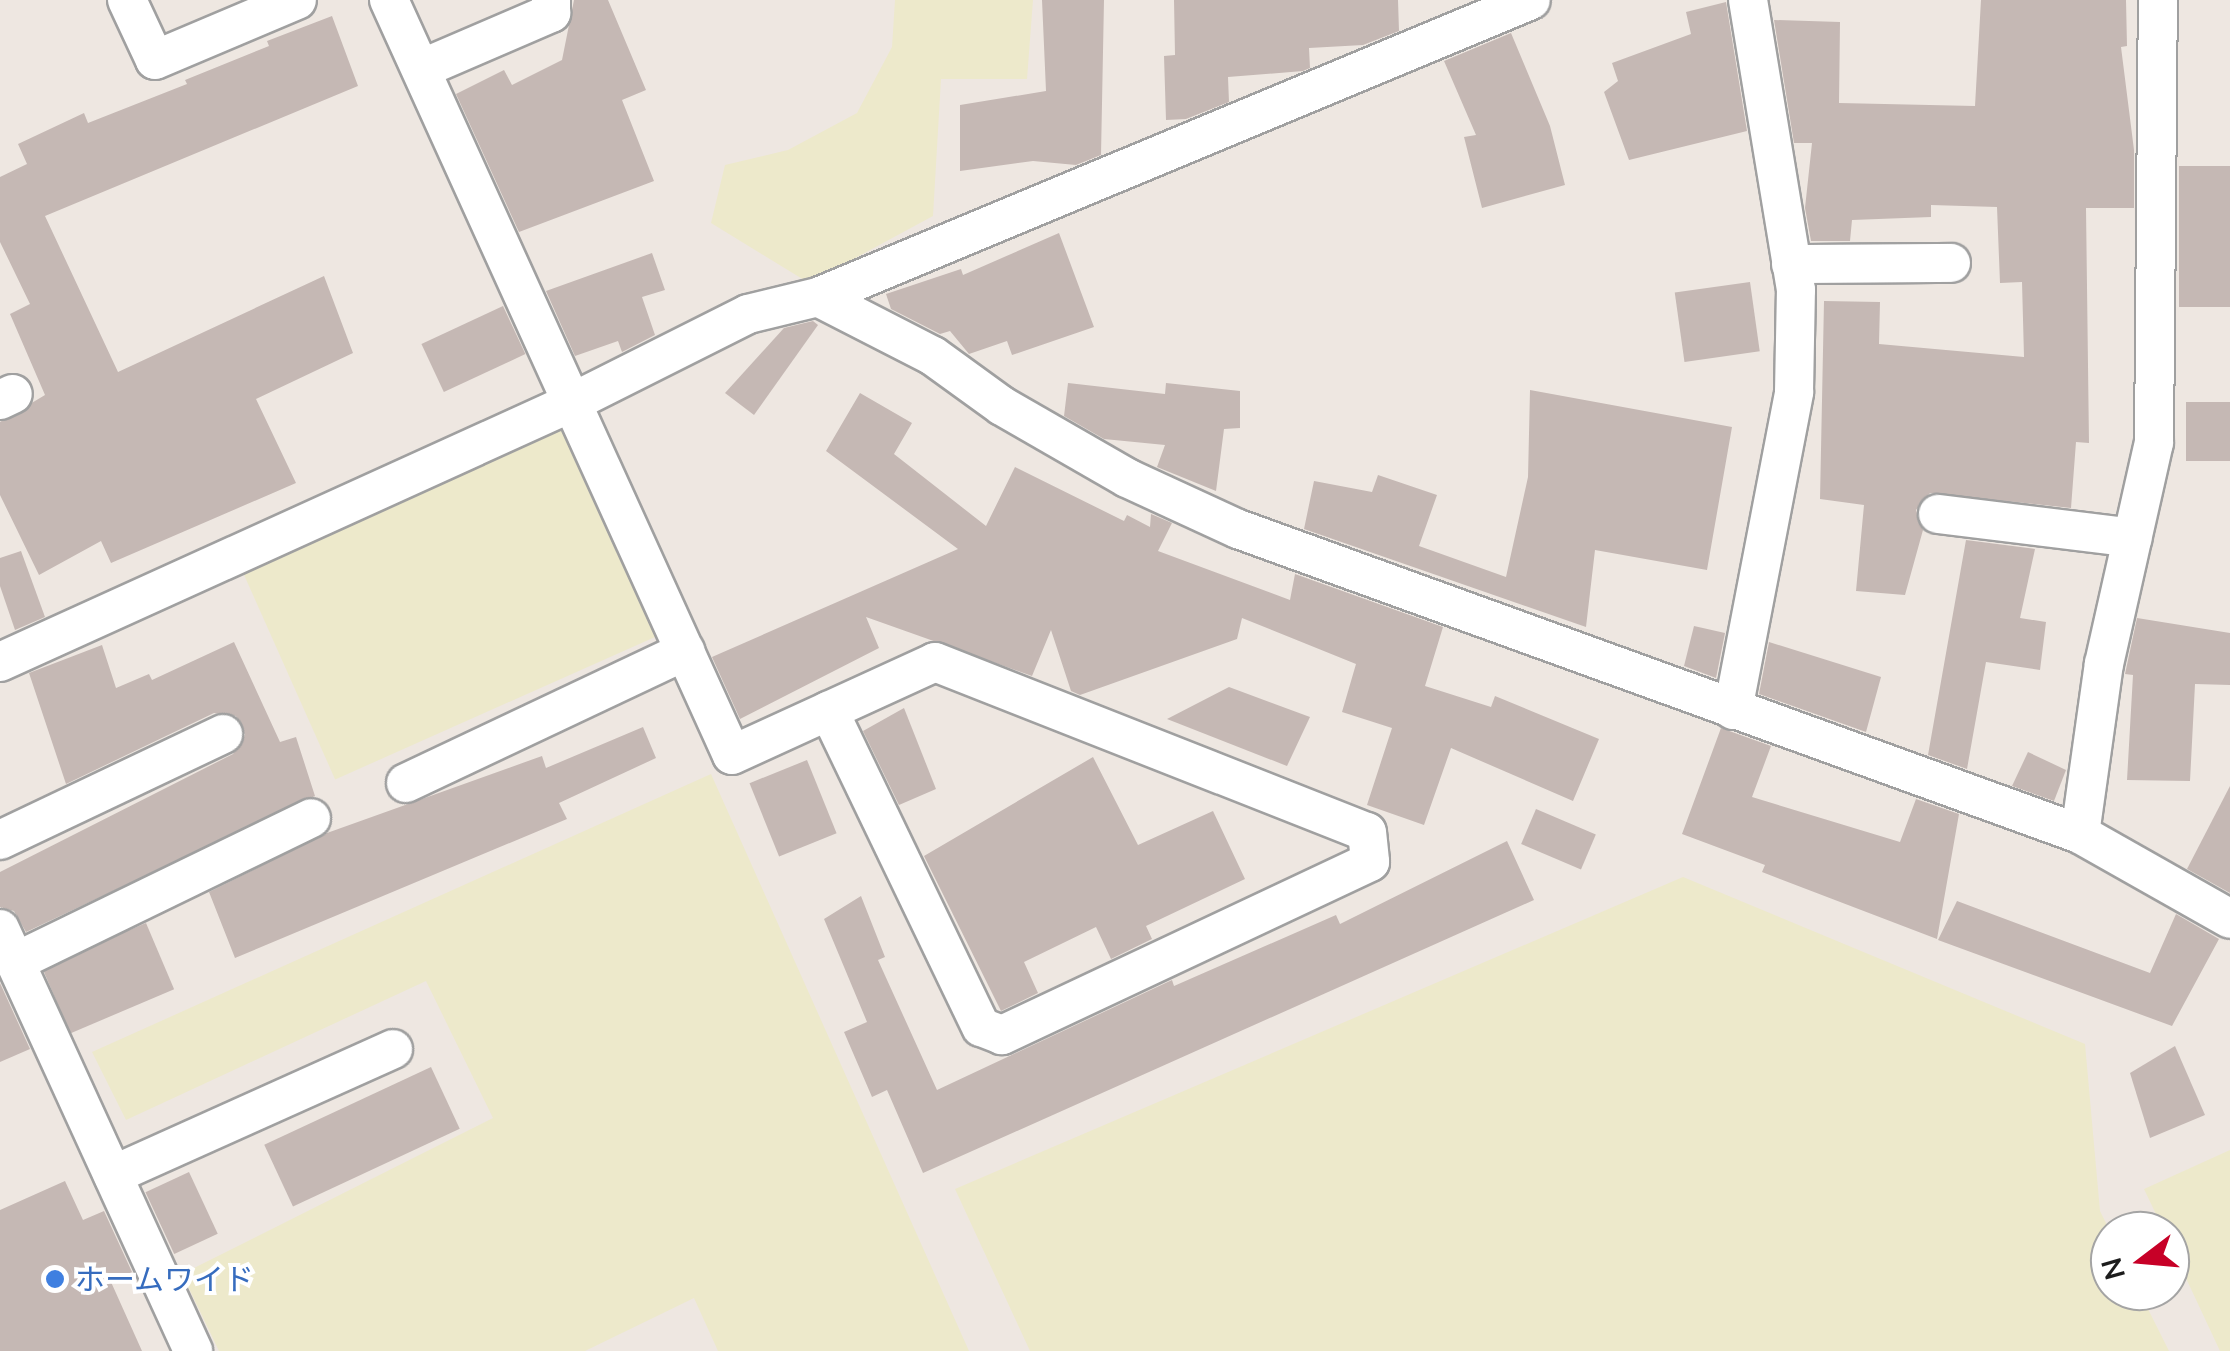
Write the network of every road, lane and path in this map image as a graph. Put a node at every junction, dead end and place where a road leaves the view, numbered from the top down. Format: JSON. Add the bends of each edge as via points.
{"nodes":[{"id":1,"x":127,"y":0,"type":"edge"},
{"id":2,"x":297,"y":0,"type":"edge"},
{"id":3,"x":390,"y":0,"type":"edge"},
{"id":4,"x":551,"y":0,"type":"edge"},
{"id":5,"x":1531,"y":0,"type":"edge"},
{"id":6,"x":1748,"y":0,"type":"edge"},
{"id":7,"x":2158,"y":0,"type":"edge"},
{"id":8,"x":421,"y":69,"type":"junction"},
{"id":9,"x":1791,"y":264,"type":"junction"},
{"id":10,"x":1952,"y":264,"type":"dead end"},
{"id":11,"x":818,"y":298,"type":"junction"},
{"id":12,"x":572,"y":402,"type":"junction"},
{"id":13,"x":1938,"y":514,"type":"dead end"},
{"id":14,"x":2133,"y":538,"type":"junction"},
{"id":15,"x":685,"y":651,"type":"junction"},
{"id":16,"x":0,"y":662,"type":"edge"},
{"id":17,"x":1733,"y":710,"type":"junction"},
{"id":18,"x":830,"y":711,"type":"junction"},
{"id":19,"x":223,"y":734,"type":"dead end"},
{"id":20,"x":406,"y":783,"type":"dead end"},
{"id":21,"x":312,"y":818,"type":"dead end"},
{"id":22,"x":2080,"y":834,"type":"junction"},
{"id":23,"x":0,"y":840,"type":"edge"},
{"id":24,"x":2230,"y":918,"type":"edge"},
{"id":25,"x":8,"y":945,"type":"edge"},
{"id":26,"x":393,"y":1049,"type":"dead end"},
{"id":27,"x":113,"y":1175,"type":"junction"},
{"id":28,"x":193,"y":1351,"type":"edge"}],
"edges":[{"from":1,"to":2,"type":"street","via":[[155,60]]},
{"from":3,"to":8,"type":"street"},
{"from":4,"to":8,"type":"street","via":[[551,13]]},
{"from":5,"to":11,"type":"street"},
{"from":6,"to":9,"type":"street"},
{"from":7,"to":14,"type":"street","via":[[2154,443]]},
{"from":8,"to":12,"type":"street"},
{"from":9,"to":10,"type":"street"},
{"from":9,"to":17,"type":"street","via":[[1794,392]]},
{"from":11,"to":12,"type":"street","via":[[748,314]]},
{"from":11,"to":17,"type":"street","via":[[933,356],[1002,406],[1127,478],[1238,529]]},
{"from":12,"to":15,"type":"street"},
{"from":12,"to":16,"type":"street"},
{"from":13,"to":14,"type":"street"},
{"from":14,"to":22,"type":"street","via":[[2104,664]]},
{"from":15,"to":18,"type":"street","via":[[732,755]]},
{"from":15,"to":20,"type":"street"},
{"from":17,"to":22,"type":"street"},
{"from":18,"to":18,"type":"street","via":[[935,662],[1367,832],[1370,862],[1002,1035],[981,1027]]},
{"from":19,"to":23,"type":"street"},
{"from":21,"to":25,"type":"street"},
{"from":22,"to":24,"type":"street"},
{"from":25,"to":27,"type":"street"},
{"from":26,"to":27,"type":"street"},
{"from":27,"to":28,"type":"street"}]}
